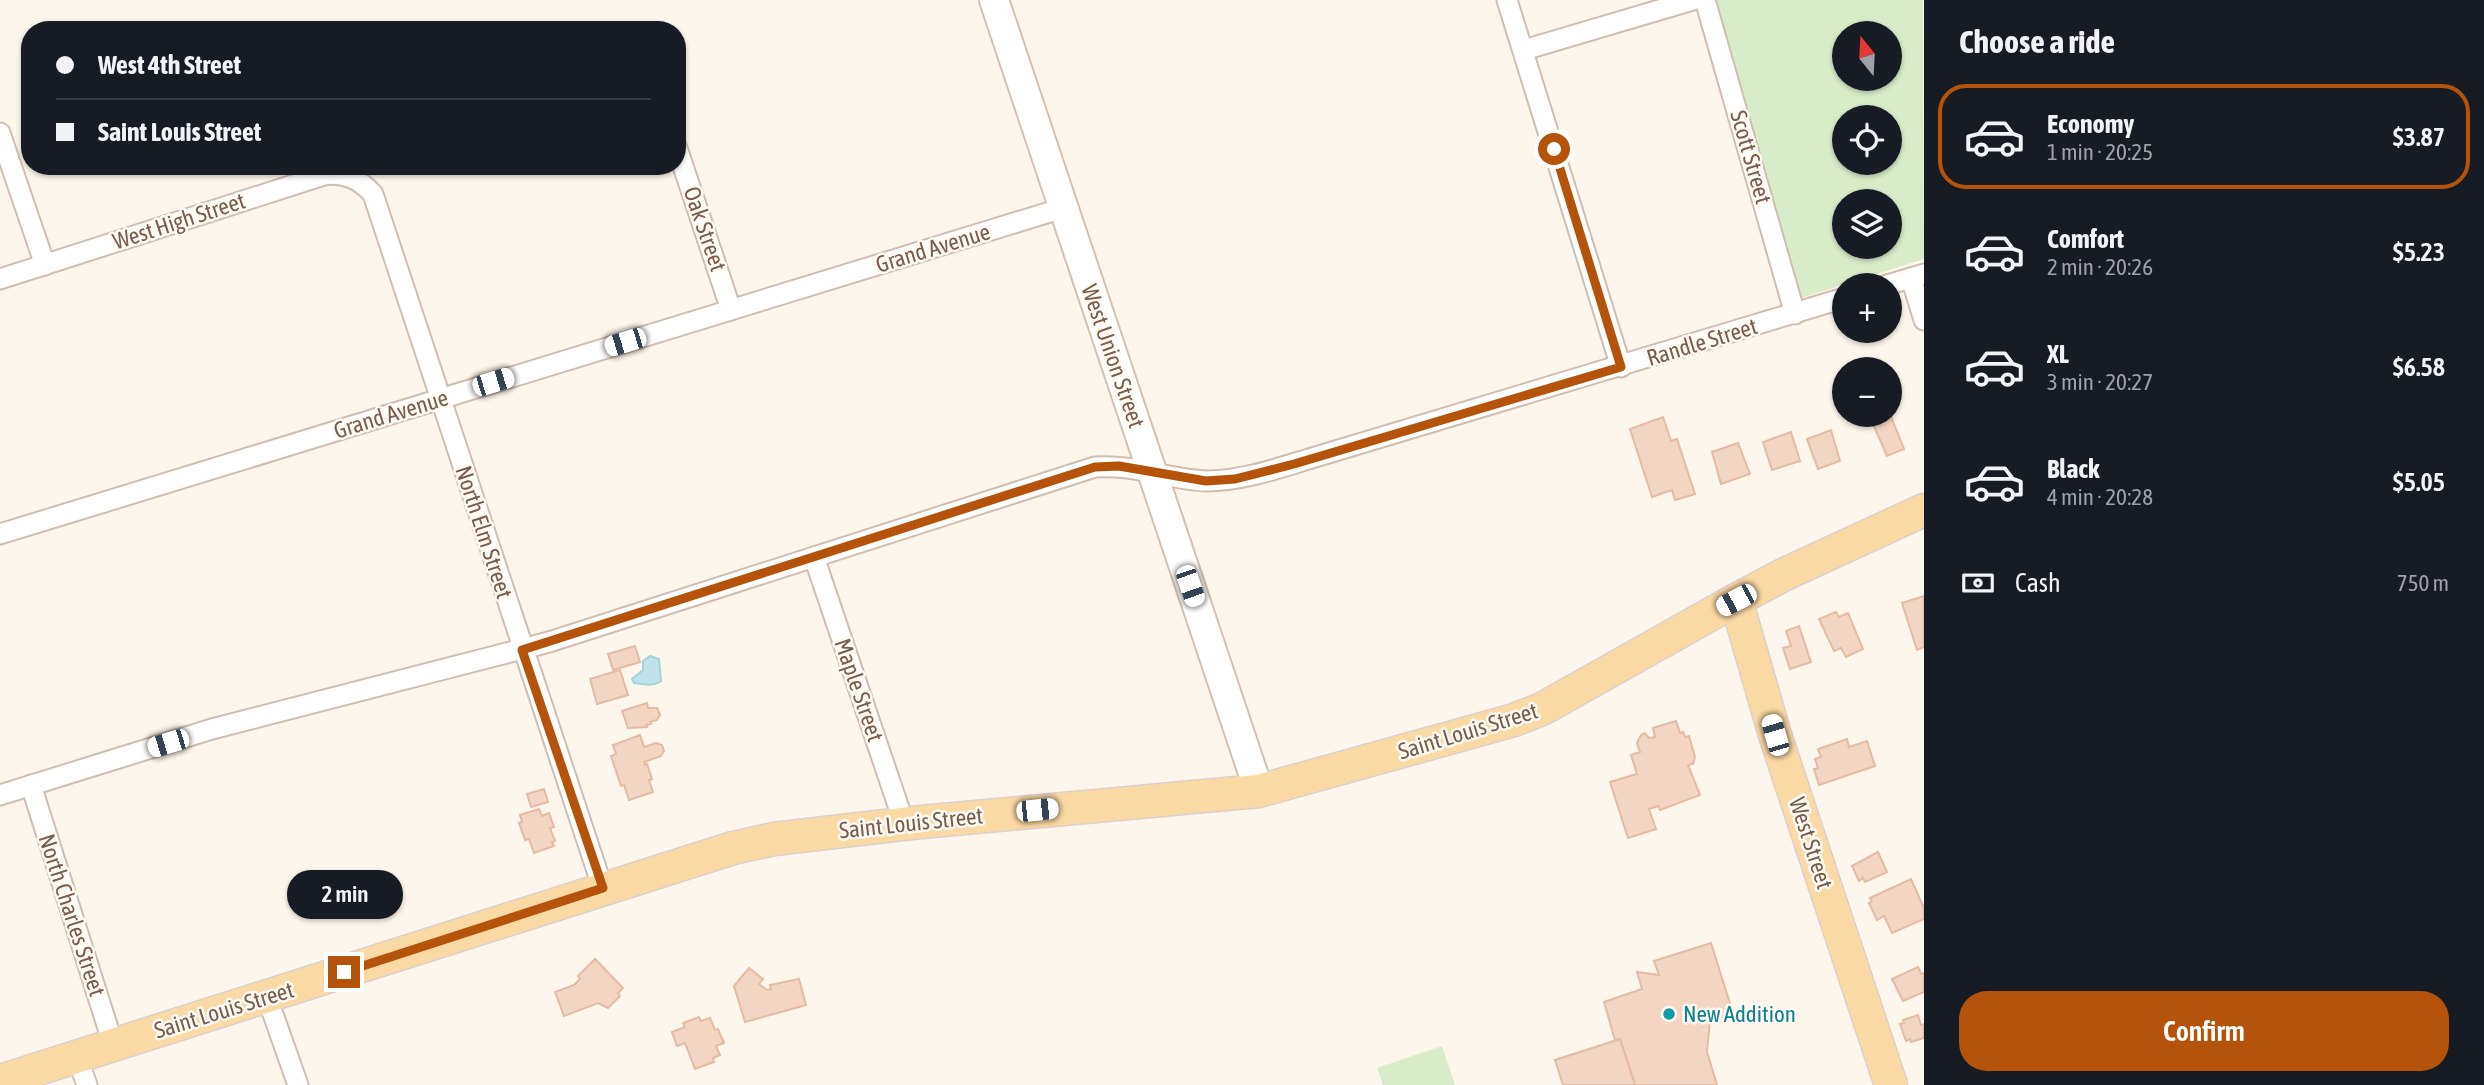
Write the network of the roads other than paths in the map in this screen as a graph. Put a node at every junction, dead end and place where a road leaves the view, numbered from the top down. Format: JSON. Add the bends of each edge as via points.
{"nodes":[{"id":1,"x":994,"y":0,"type":"edge"},
{"id":2,"x":1507,"y":0,"type":"edge"},
{"id":3,"x":1693,"y":0,"type":"edge"},
{"id":4,"x":1705,"y":0,"type":"edge"},
{"id":5,"x":1524,"y":50,"type":"junction"},
{"id":6,"x":0,"y":133,"type":"edge"},
{"id":7,"x":321,"y":175,"type":"edge"},
{"id":8,"x":347,"y":175,"type":"edge"},
{"id":9,"x":686,"y":175,"type":"edge"},
{"id":10,"x":359,"y":180,"type":"joint"},
{"id":11,"x":1063,"y":208,"type":"junction"},
{"id":12,"x":46,"y":265,"type":"junction"},
{"id":13,"x":1917,"y":276,"type":"edge"},
{"id":14,"x":0,"y":279,"type":"edge"},
{"id":15,"x":1832,"y":302,"type":"edge"},
{"id":16,"x":731,"y":310,"type":"junction"},
{"id":17,"x":1795,"y":314,"type":"junction"},
{"id":18,"x":1924,"y":320,"type":"edge"},
{"id":19,"x":1621,"y":367,"type":"junction"},
{"id":20,"x":440,"y":399,"type":"junction"},
{"id":21,"x":1152,"y":472,"type":"junction"},
{"id":22,"x":1924,"y":510,"type":"edge"},
{"id":23,"x":0,"y":534,"type":"edge"},
{"id":24,"x":814,"y":557,"type":"junction"},
{"id":25,"x":1736,"y":600,"type":"junction"},
{"id":26,"x":522,"y":650,"type":"junction"},
{"id":27,"x":31,"y":785,"type":"junction"},
{"id":28,"x":1259,"y":791,"type":"junction"},
{"id":29,"x":0,"y":795,"type":"edge"},
{"id":30,"x":904,"y":823,"type":"junction"},
{"id":31,"x":603,"y":888,"type":"junction"},
{"id":32,"x":267,"y":997,"type":"junction"},
{"id":33,"x":113,"y":1044,"type":"junction"},
{"id":34,"x":82,"y":1071,"type":"edge"},
{"id":35,"x":0,"y":1081,"type":"edge"},
{"id":36,"x":298,"y":1085,"type":"edge"},
{"id":37,"x":1891,"y":1085,"type":"edge"}],
"edges":[{"from":1,"to":11,"type":"street","name":"West Union Street"},
{"from":2,"to":5,"type":"street"},
{"from":3,"to":5,"type":"street"},
{"from":4,"to":17,"type":"street","name":"Scott Street"},
{"from":5,"to":19,"type":"street"},
{"from":6,"to":12,"type":"street"},
{"from":7,"to":12,"type":"street","name":"West High Street"},
{"from":8,"to":10,"type":"street","name":"West High Street"},
{"from":9,"to":16,"type":"street","name":"Oak Street"},
{"from":10,"to":20,"type":"street","name":"North Elm Street","via":[[373,194]]},
{"from":11,"to":16,"type":"street","name":"Grand Avenue"},
{"from":11,"to":21,"type":"street","name":"West Union Street"},
{"from":12,"to":14,"type":"street","name":"West High Street"},
{"from":13,"to":18,"type":"street"},
{"from":15,"to":17,"type":"street","name":"Randle Street"},
{"from":16,"to":20,"type":"street","name":"Grand Avenue"},
{"from":17,"to":19,"type":"street","name":"Randle Street"},
{"from":19,"to":21,"type":"street","name":"Randle Street","via":[[1235,479],[1206,481]]},
{"from":20,"to":23,"type":"street","name":"Grand Avenue"},
{"from":20,"to":26,"type":"street","name":"North Elm Street"},
{"from":21,"to":24,"type":"street","name":"Randle Street","via":[[1095,467]]},
{"from":21,"to":28,"type":"street","name":"West Union Street"},
{"from":22,"to":25,"type":"main road","name":"Saint Louis Street"},
{"from":24,"to":26,"type":"street","name":"Randle Street"},
{"from":24,"to":30,"type":"street","name":"Maple Street"},
{"from":25,"to":28,"type":"main road","name":"Saint Louis Street","via":[[1542,709]]},
{"from":25,"to":37,"type":"main road","name":"West Street","via":[[1775,735]]},
{"from":26,"to":27,"type":"street","name":"Randle Street","via":[[212,729]]},
{"from":26,"to":31,"type":"street","name":"North Elm Street"},
{"from":27,"to":29,"type":"street","name":"Randle Street"},
{"from":27,"to":33,"type":"street","name":"North Charles Street"},
{"from":28,"to":30,"type":"main road","name":"Saint Louis Street"},
{"from":30,"to":31,"type":"main road","name":"Saint Louis Street","via":[[747,845]]},
{"from":31,"to":32,"type":"main road","name":"Saint Louis Street"},
{"from":32,"to":33,"type":"main road","name":"Saint Louis Street"},
{"from":32,"to":36,"type":"street"},
{"from":33,"to":34,"type":"main road","name":"Saint Louis Street"},
{"from":34,"to":35,"type":"main road","name":"Saint Louis Street"}]}
